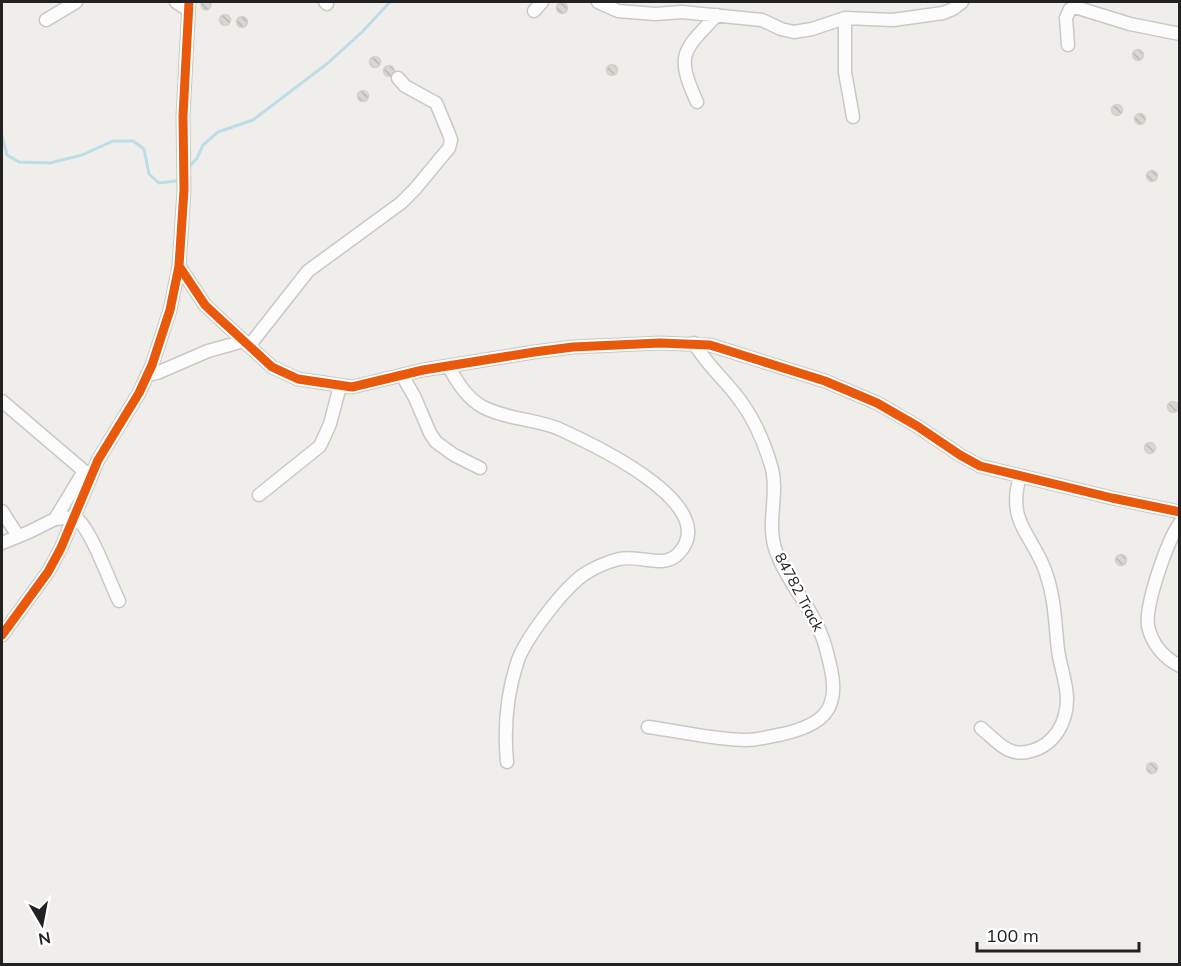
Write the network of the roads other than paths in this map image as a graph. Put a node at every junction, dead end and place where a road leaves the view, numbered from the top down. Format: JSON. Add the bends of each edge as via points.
{"nodes":[{"id":1,"x":76,"y":2,"type":"edge"},
{"id":2,"x":176,"y":2,"type":"edge"},
{"id":3,"x":598,"y":2,"type":"edge"},
{"id":4,"x":962,"y":2,"type":"edge"},
{"id":5,"x":189,"y":6,"type":"edge"},
{"id":6,"x":717,"y":15,"type":"junction"},
{"id":7,"x":845,"y":18,"type":"junction"},
{"id":8,"x":46,"y":20,"type":"dead end"},
{"id":9,"x":1179,"y":34,"type":"edge"},
{"id":10,"x":1068,"y":45,"type":"dead end"},
{"id":11,"x":398,"y":78,"type":"dead end"},
{"id":12,"x":697,"y":102,"type":"dead end"},
{"id":13,"x":853,"y":117,"type":"dead end"},
{"id":14,"x":179,"y":266,"type":"junction"},
{"id":15,"x":694,"y":343,"type":"junction"},
{"id":16,"x":247,"y":344,"type":"junction"},
{"id":17,"x":448,"y":366,"type":"junction"},
{"id":18,"x":147,"y":375,"type":"junction"},
{"id":19,"x":402,"y":375,"type":"junction"},
{"id":20,"x":340,"y":386,"type":"junction"},
{"id":21,"x":2,"y":401,"type":"edge"},
{"id":22,"x":480,"y":468,"type":"dead end"},
{"id":23,"x":88,"y":473,"type":"junction"},
{"id":24,"x":1020,"y":476,"type":"junction"},
{"id":25,"x":259,"y":495,"type":"dead end"},
{"id":26,"x":2,"y":511,"type":"edge"},
{"id":27,"x":1179,"y":512,"type":"edge"},
{"id":28,"x":75,"y":517,"type":"junction"},
{"id":29,"x":55,"y":519,"type":"junction"},
{"id":30,"x":1179,"y":523,"type":"edge"},
{"id":31,"x":18,"y":537,"type":"junction"},
{"id":32,"x":2,"y":543,"type":"edge"},
{"id":33,"x":119,"y":601,"type":"dead end"},
{"id":34,"x":2,"y":635,"type":"edge"},
{"id":35,"x":1179,"y":666,"type":"edge"},
{"id":36,"x":648,"y":727,"type":"dead end"},
{"id":37,"x":981,"y":728,"type":"dead end"},
{"id":38,"x":507,"y":762,"type":"dead end"}],
"edges":[{"from":1,"to":8,"type":"street"},
{"from":2,"to":5,"type":"street"},
{"from":3,"to":6,"type":"street","via":[[618,11]]},
{"from":4,"to":7,"type":"street","via":[[943,13],[920,17]]},
{"from":5,"to":14,"type":"street"},
{"from":6,"to":7,"type":"street","via":[[762,20],[794,32]]},
{"from":6,"to":12,"type":"street","via":[[690,45],[684,61],[685,75]]},
{"from":7,"to":13,"type":"street","via":[[845,72]]},
{"from":9,"to":10,"type":"street","via":[[1075,8],[1070,9],[1066,18]]},
{"from":11,"to":16,"type":"street","via":[[436,103],[451,140],[449,148],[400,203],[308,271]]},
{"from":14,"to":16,"type":"street","via":[[205,305]]},
{"from":14,"to":18,"type":"street","via":[[170,310]]},
{"from":15,"to":17,"type":"street","via":[[573,347]]},
{"from":15,"to":24,"type":"street","via":[[723,347],[840,387],[877,403],[970,461]]},
{"from":15,"to":36,"type":"street","name":"84782 Track","via":[[747,409],[764,444],[774,483],[771,526],[776,551],[822,635],[834,690],[829,708],[812,725],[761,738],[738,740]]},
{"from":16,"to":18,"type":"street","via":[[208,351]]},
{"from":16,"to":20,"type":"street","via":[[286,375]]},
{"from":17,"to":19,"type":"street"},
{"from":17,"to":38,"type":"street","via":[[466,394],[481,406],[557,429],[614,456],[656,483],[682,513],[687,532],[683,548],[671,559],[664,562],[628,557],[600,565],[574,582],[559,599],[517,662],[506,731]]},
{"from":18,"to":23,"type":"street","via":[[126,417]]},
{"from":19,"to":20,"type":"street","via":[[352,387]]},
{"from":19,"to":22,"type":"street","via":[[436,442]]},
{"from":20,"to":25,"type":"street","via":[[320,446]]},
{"from":21,"to":23,"type":"street"},
{"from":23,"to":28,"type":"street"},
{"from":23,"to":29,"type":"street"},
{"from":24,"to":27,"type":"street"},
{"from":24,"to":37,"type":"street","via":[[1015,504],[1021,526],[1041,560],[1053,594],[1066,709],[1056,736],[1028,753],[1005,750]]},
{"from":26,"to":31,"type":"street"},
{"from":28,"to":29,"type":"street"},
{"from":28,"to":33,"type":"street","via":[[89,533]]},
{"from":28,"to":34,"type":"street","via":[[48,572]]},
{"from":29,"to":31,"type":"street"},
{"from":30,"to":35,"type":"street","via":[[1164,554],[1148,617],[1159,650]]},
{"from":31,"to":32,"type":"street"}]}
